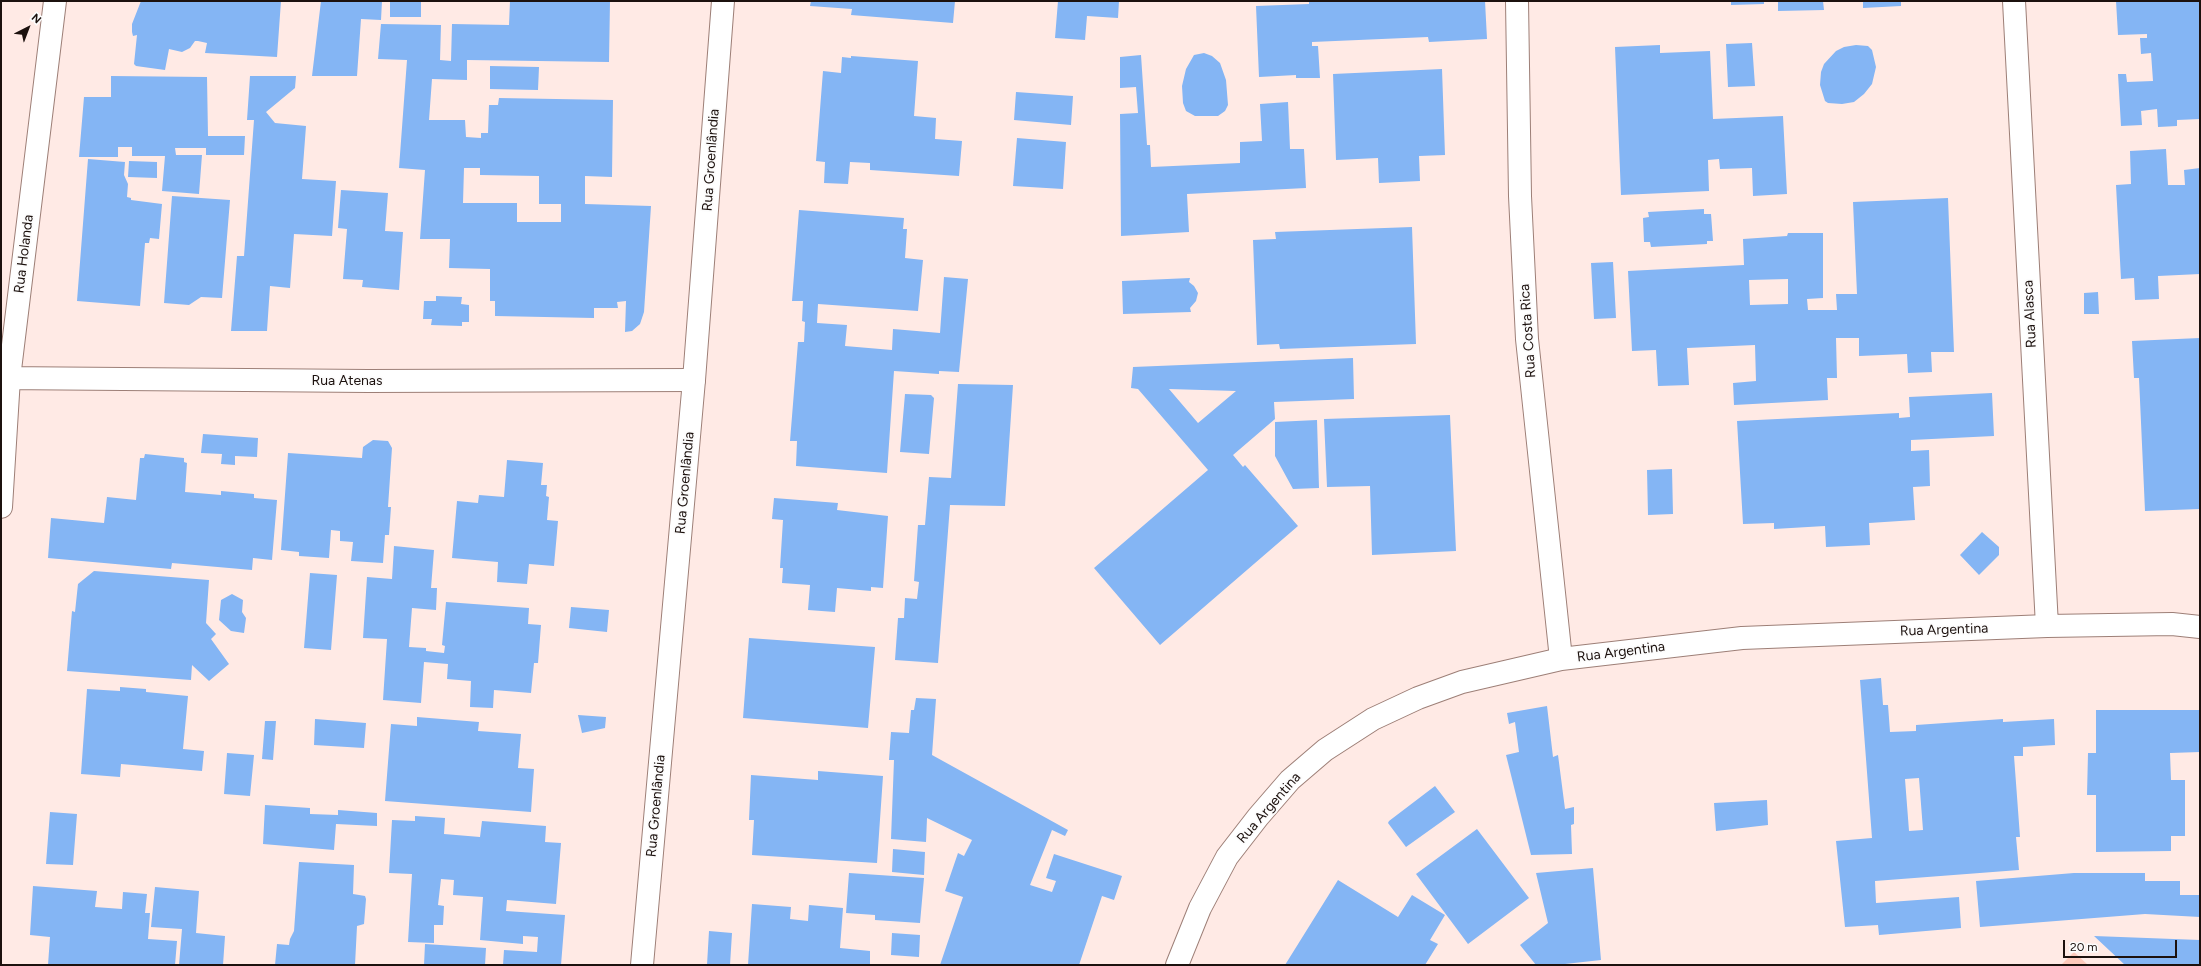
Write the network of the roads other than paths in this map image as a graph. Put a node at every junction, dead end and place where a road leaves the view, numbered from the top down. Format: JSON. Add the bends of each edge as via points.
{"nodes":[{"id":1,"x":55,"y":1,"type":"edge"},
{"id":2,"x":723,"y":1,"type":"edge"},
{"id":3,"x":1517,"y":1,"type":"edge"},
{"id":4,"x":2014,"y":1,"type":"edge"},
{"id":5,"x":5,"y":378,"type":"edge"},
{"id":6,"x":694,"y":380,"type":"junction"},
{"id":7,"x":1,"y":507,"type":"edge"},
{"id":8,"x":2047,"y":626,"type":"junction"},
{"id":9,"x":2200,"y":627,"type":"edge"},
{"id":10,"x":1561,"y":659,"type":"junction"},
{"id":11,"x":642,"y":965,"type":"edge"},
{"id":12,"x":1177,"y":965,"type":"edge"}],
"edges":[{"from":1,"to":5,"type":"street","name":"Rua Holanda"},
{"from":2,"to":6,"type":"street","name":"Rua Groenlândia"},
{"from":3,"to":10,"type":"street","name":"Rua Costa Rica","via":[[1520,196],[1527,339]]},
{"from":4,"to":8,"type":"street","name":"Rua Alasca"},
{"from":5,"to":6,"type":"street","name":"Rua Atenas"},
{"from":5,"to":7,"type":"street","name":"Rua Holanda"},
{"from":6,"to":11,"type":"street","name":"Rua Groenlândia"},
{"from":8,"to":9,"type":"street","name":"Rua Argentina","via":[[2172,624]]},
{"from":8,"to":10,"type":"street","name":"Rua Argentina","via":[[1742,638]]},
{"from":10,"to":12,"type":"street","name":"Rua Argentina","via":[[1462,682],[1418,698],[1373,719],[1325,750],[1290,780],[1227,858],[1200,908]]}]}
